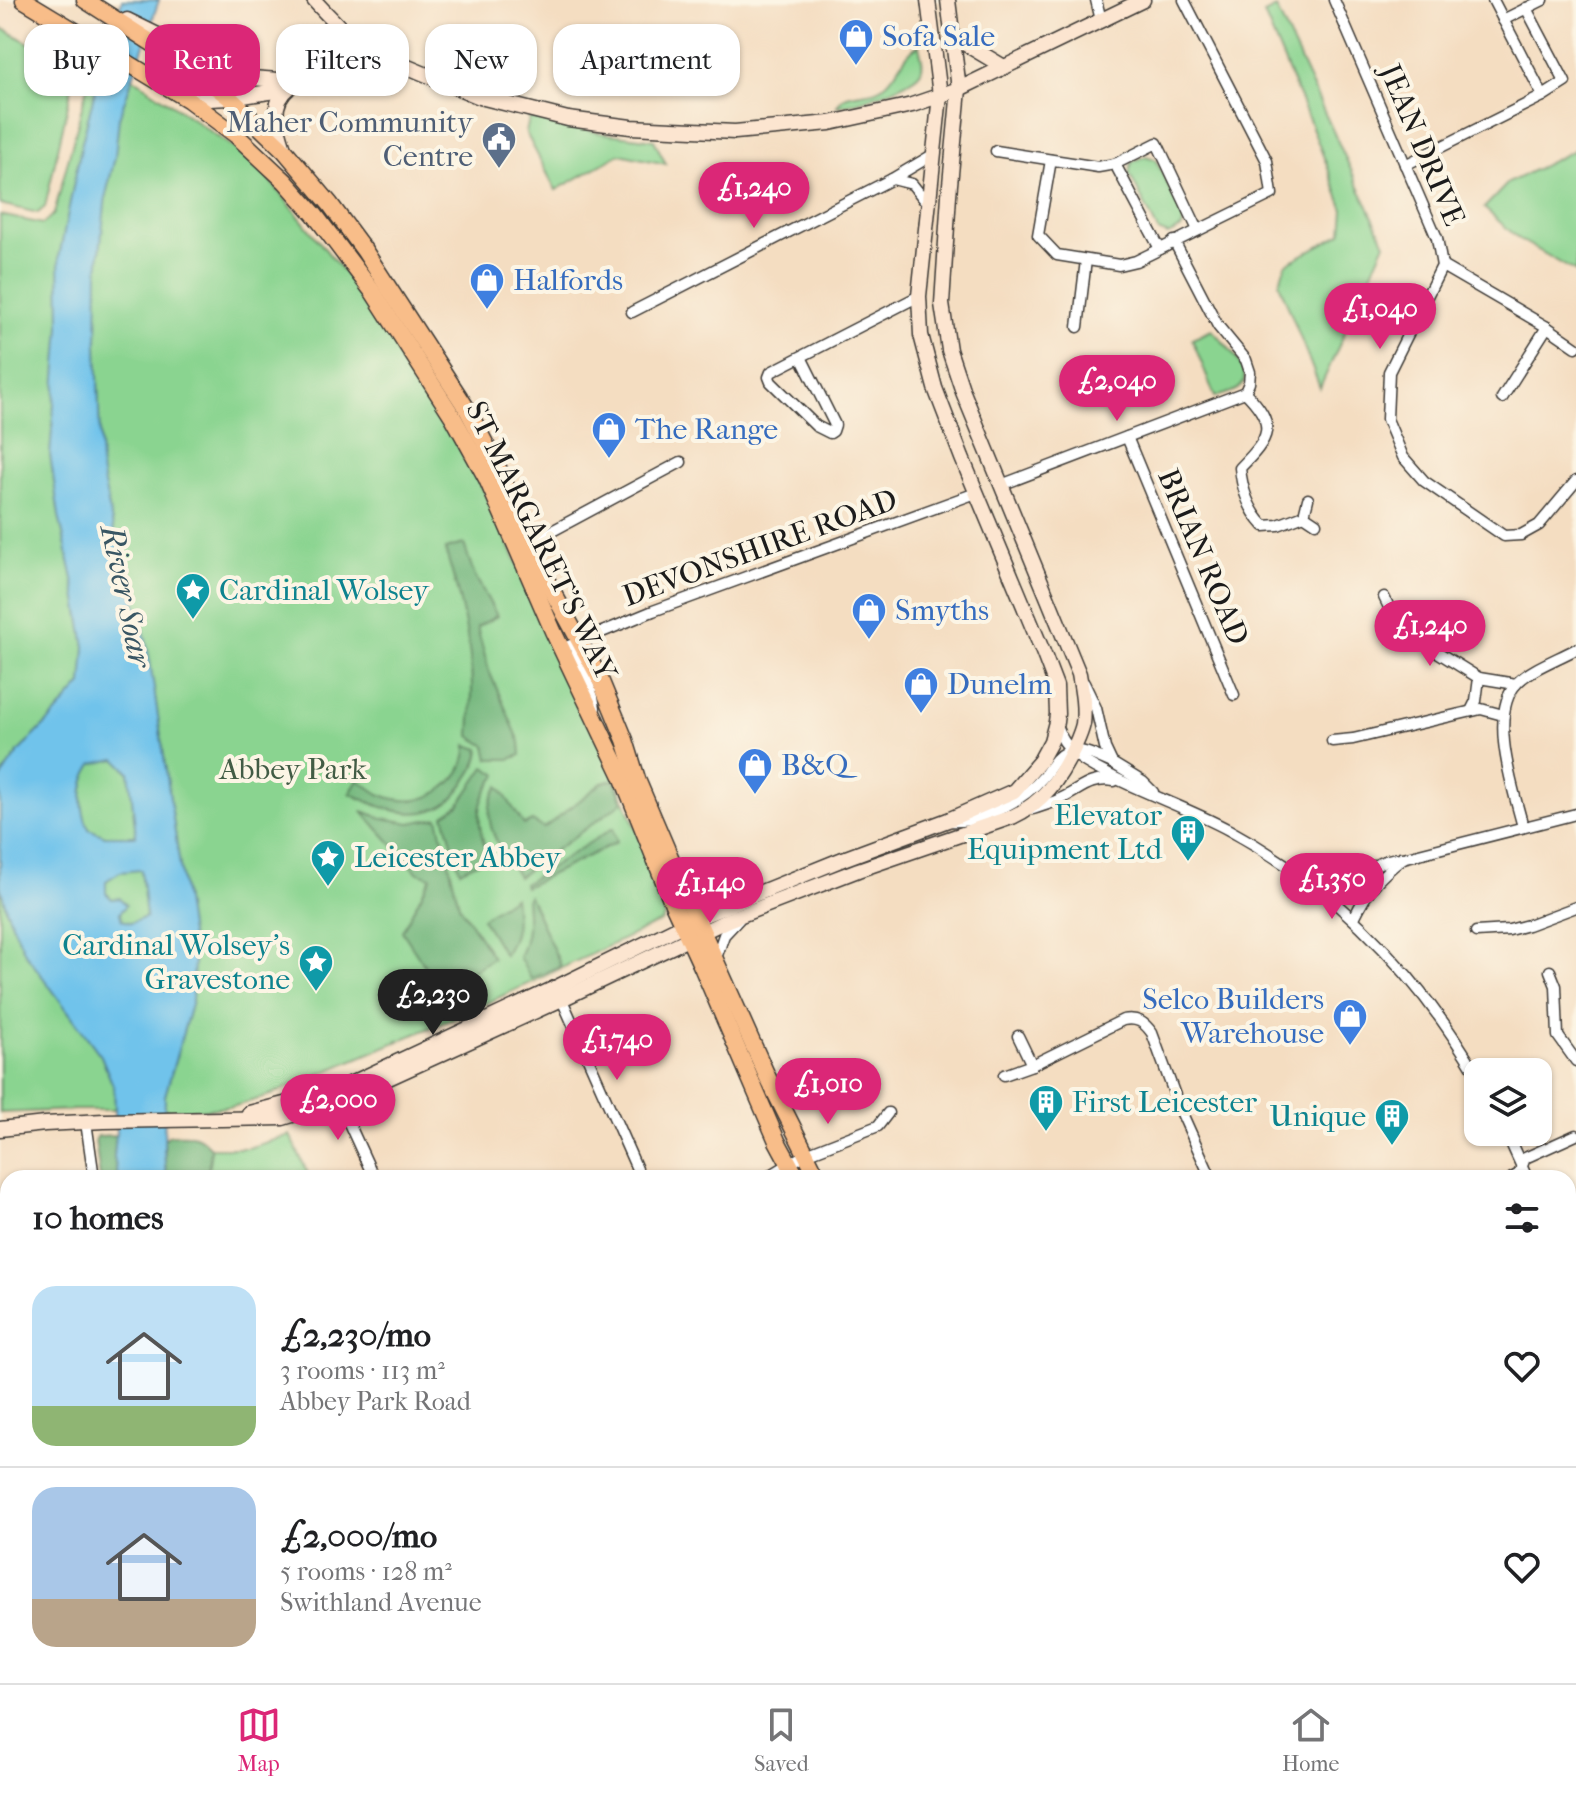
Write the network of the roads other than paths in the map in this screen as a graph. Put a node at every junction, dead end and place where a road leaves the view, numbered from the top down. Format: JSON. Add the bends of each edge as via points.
{"nodes":[{"id":1,"x":24,"y":0,"type":"edge"},
{"id":2,"x":86,"y":0,"type":"edge"},
{"id":3,"x":314,"y":0,"type":"edge"},
{"id":4,"x":928,"y":0,"type":"edge"},
{"id":5,"x":948,"y":0,"type":"edge"},
{"id":6,"x":1096,"y":0,"type":"edge"},
{"id":7,"x":1143,"y":0,"type":"edge"},
{"id":8,"x":1184,"y":0,"type":"edge"},
{"id":9,"x":1334,"y":0,"type":"edge"},
{"id":10,"x":1493,"y":0,"type":"edge"},
{"id":11,"x":1543,"y":0,"type":"edge"},
{"id":12,"x":1526,"y":8,"type":"junction"},
{"id":13,"x":1101,"y":20,"type":"junction"},
{"id":14,"x":1503,"y":20,"type":"junction"},
{"id":15,"x":337,"y":24,"type":"edge"},
{"id":16,"x":145,"y":33,"type":"edge"},
{"id":17,"x":952,"y":36,"type":"junction"},
{"id":18,"x":1004,"y":67,"type":"junction"},
{"id":19,"x":409,"y":68,"type":"edge"},
{"id":20,"x":959,"y":89,"type":"junction"},
{"id":21,"x":276,"y":91,"type":"edge"},
{"id":22,"x":940,"y":95,"type":"junction"},
{"id":23,"x":227,"y":96,"type":"edge"},
{"id":24,"x":282,"y":96,"type":"edge"},
{"id":25,"x":1543,"y":96,"type":"junction"},
{"id":26,"x":230,"y":98,"type":"junction"},
{"id":27,"x":189,"y":100,"type":"junction"},
{"id":28,"x":285,"y":151,"type":"junction"},
{"id":29,"x":996,"y":151,"type":"dead end"},
{"id":30,"x":934,"y":154,"type":"junction"},
{"id":31,"x":1051,"y":160,"type":"junction"},
{"id":32,"x":1115,"y":164,"type":"junction"},
{"id":33,"x":1405,"y":165,"type":"junction"},
{"id":34,"x":892,"y":179,"type":"junction"},
{"id":35,"x":928,"y":204,"type":"junction"},
{"id":36,"x":1198,"y":230,"type":"junction"},
{"id":37,"x":1174,"y":241,"type":"junction"},
{"id":38,"x":1160,"y":249,"type":"junction"},
{"id":39,"x":1086,"y":260,"type":"junction"},
{"id":40,"x":1442,"y":266,"type":"junction"},
{"id":41,"x":919,"y":296,"type":"junction"},
{"id":42,"x":632,"y":312,"type":"dead end"},
{"id":43,"x":1078,"y":327,"type":"dead end"},
{"id":44,"x":1547,"y":327,"type":"junction"},
{"id":45,"x":1576,"y":347,"type":"edge"},
{"id":46,"x":801,"y":357,"type":"junction"},
{"id":47,"x":1245,"y":392,"type":"junction"},
{"id":48,"x":1502,"y":398,"type":"dead end"},
{"id":49,"x":1127,"y":437,"type":"junction"},
{"id":50,"x":681,"y":462,"type":"dead end"},
{"id":51,"x":1576,"y":481,"type":"edge"},
{"id":52,"x":1001,"y":485,"type":"junction"},
{"id":53,"x":976,"y":493,"type":"junction"},
{"id":54,"x":1308,"y":499,"type":"dead end"},
{"id":55,"x":1304,"y":515,"type":"junction"},
{"id":56,"x":1316,"y":523,"type":"dead end"},
{"id":57,"x":523,"y":546,"type":"junction"},
{"id":58,"x":1384,"y":597,"type":"dead end"},
{"id":59,"x":581,"y":642,"type":"junction"},
{"id":60,"x":561,"y":649,"type":"junction"},
{"id":61,"x":1576,"y":649,"type":"edge"},
{"id":62,"x":1079,"y":674,"type":"junction"},
{"id":63,"x":1479,"y":678,"type":"junction"},
{"id":64,"x":1516,"y":684,"type":"junction"},
{"id":65,"x":1234,"y":695,"type":"dead end"},
{"id":66,"x":1471,"y":711,"type":"junction"},
{"id":67,"x":1503,"y":715,"type":"junction"},
{"id":68,"x":1056,"y":722,"type":"junction"},
{"id":69,"x":599,"y":729,"type":"junction"},
{"id":70,"x":1332,"y":741,"type":"dead end"},
{"id":71,"x":1073,"y":751,"type":"junction"},
{"id":72,"x":1112,"y":763,"type":"junction"},
{"id":73,"x":1127,"y":784,"type":"junction"},
{"id":74,"x":1159,"y":798,"type":"junction"},
{"id":75,"x":1026,"y":811,"type":"junction"},
{"id":76,"x":1576,"y":814,"type":"edge"},
{"id":77,"x":948,"y":820,"type":"junction"},
{"id":78,"x":1523,"y":827,"type":"junction"},
{"id":79,"x":887,"y":843,"type":"junction"},
{"id":80,"x":892,"y":858,"type":"junction"},
{"id":81,"x":1403,"y":858,"type":"junction"},
{"id":82,"x":1375,"y":865,"type":"junction"},
{"id":83,"x":1325,"y":875,"type":"dead end"},
{"id":84,"x":1334,"y":901,"type":"junction"},
{"id":85,"x":1576,"y":907,"type":"edge"},
{"id":86,"x":742,"y":914,"type":"junction"},
{"id":87,"x":1354,"y":918,"type":"junction"},
{"id":88,"x":693,"y":928,"type":"junction"},
{"id":89,"x":1476,"y":932,"type":"dead end"},
{"id":90,"x":716,"y":958,"type":"junction"},
{"id":91,"x":1550,"y":971,"type":"dead end"},
{"id":92,"x":559,"y":993,"type":"junction"},
{"id":93,"x":1018,"y":1036,"type":"dead end"},
{"id":94,"x":1467,"y":1058,"type":"edge"},
{"id":95,"x":1576,"y":1061,"type":"edge"},
{"id":96,"x":1032,"y":1065,"type":"junction"},
{"id":97,"x":1004,"y":1075,"type":"dead end"},
{"id":98,"x":336,"y":1096,"type":"junction"},
{"id":99,"x":888,"y":1113,"type":"dead end"},
{"id":100,"x":86,"y":1122,"type":"junction"},
{"id":101,"x":0,"y":1129,"type":"edge"},
{"id":102,"x":1576,"y":1135,"type":"edge"},
{"id":103,"x":1513,"y":1146,"type":"edge"},
{"id":104,"x":806,"y":1154,"type":"junction"},
{"id":105,"x":1522,"y":1165,"type":"junction"},
{"id":106,"x":93,"y":1170,"type":"edge"},
{"id":107,"x":370,"y":1170,"type":"edge"},
{"id":108,"x":637,"y":1170,"type":"edge"},
{"id":109,"x":793,"y":1170,"type":"edge"},
{"id":110,"x":794,"y":1170,"type":"edge"},
{"id":111,"x":814,"y":1170,"type":"edge"},
{"id":112,"x":1207,"y":1170,"type":"edge"},
{"id":113,"x":1520,"y":1170,"type":"edge"},
{"id":114,"x":1524,"y":1170,"type":"edge"}],
"edges":[{"from":1,"to":27,"type":"main road","name":"ST MARGARET'S WAY"},
{"from":2,"to":16,"type":"main road","name":"ST MARGARET'S WAY"},
{"from":3,"to":15,"type":"street"},
{"from":4,"to":22,"type":"street"},
{"from":5,"to":17,"type":"street"},
{"from":6,"to":13,"type":"street"},
{"from":7,"to":13,"type":"street"},
{"from":8,"to":36,"type":"street","via":[[1267,161],[1272,194]]},
{"from":9,"to":33,"type":"street","name":"JEAN DRIVE"},
{"from":10,"to":14,"type":"street"},
{"from":11,"to":12,"type":"street"},
{"from":12,"to":14,"type":"street"},
{"from":12,"to":25,"type":"street","via":[[1565,82]]},
{"from":13,"to":18,"type":"street"},
{"from":14,"to":25,"type":"street"},
{"from":17,"to":18,"type":"street"},
{"from":17,"to":20,"type":"street"},
{"from":18,"to":20,"type":"street"},
{"from":19,"to":22,"type":"street","via":[[480,97],[563,118],[631,127],[735,132],[830,123]]},
{"from":20,"to":22,"type":"street"},
{"from":20,"to":52,"type":"street","via":[[942,304],[958,378]]},
{"from":21,"to":26,"type":"street"},
{"from":22,"to":30,"type":"street"},
{"from":23,"to":26,"type":"main road","name":"ST MARGARET'S WAY"},
{"from":24,"to":28,"type":"street","via":[[276,109]]},
{"from":25,"to":33,"type":"street"},
{"from":26,"to":27,"type":"street"},
{"from":26,"to":28,"type":"main road","name":"ST MARGARET'S WAY"},
{"from":27,"to":57,"type":"main road","name":"ST MARGARET'S WAY","via":[[285,181],[373,292],[470,444]]},
{"from":28,"to":57,"type":"main road","name":"ST MARGARET'S WAY","via":[[364,250],[467,409],[501,474]]},
{"from":29,"to":31,"type":"street"},
{"from":30,"to":34,"type":"street"},
{"from":30,"to":35,"type":"street"},
{"from":31,"to":32,"type":"street","via":[[1098,167]]},
{"from":31,"to":39,"type":"street","via":[[1038,235],[1057,255]]},
{"from":32,"to":36,"type":"street","via":[[1157,143]]},
{"from":32,"to":38,"type":"street"},
{"from":33,"to":40,"type":"street","name":"JEAN DRIVE","via":[[1437,238]]},
{"from":34,"to":35,"type":"street","via":[[912,184]]},
{"from":34,"to":42,"type":"street"},
{"from":35,"to":41,"type":"street"},
{"from":36,"to":37,"type":"street"},
{"from":37,"to":38,"type":"street"},
{"from":37,"to":47,"type":"street","via":[[1218,326],[1246,360],[1250,372]]},
{"from":38,"to":39,"type":"street","via":[[1119,265]]},
{"from":39,"to":43,"type":"street"},
{"from":40,"to":44,"type":"street"},
{"from":40,"to":51,"type":"street","name":"JEAN DRIVE","via":[[1389,372],[1387,419],[1403,457],[1424,481],[1504,536],[1521,535],[1539,525]]},
{"from":41,"to":46,"type":"street"},
{"from":41,"to":53,"type":"street","via":[[921,335],[935,388]]},
{"from":44,"to":45,"type":"street"},
{"from":44,"to":48,"type":"street"},
{"from":46,"to":46,"type":"street","via":[[835,425],[830,433],[816,426],[769,377]]},
{"from":47,"to":49,"type":"street"},
{"from":47,"to":55,"type":"street","via":[[1267,423],[1265,441],[1240,468],[1253,514],[1264,526]]},
{"from":49,"to":52,"type":"street"},
{"from":49,"to":65,"type":"street","name":"BRIAN ROAD"},
{"from":50,"to":57,"type":"street"},
{"from":52,"to":53,"type":"street"},
{"from":52,"to":62,"type":"street"},
{"from":53,"to":59,"type":"street","name":"DEVONSHIRE ROAD"},
{"from":53,"to":68,"type":"street","via":[[1056,686]]},
{"from":54,"to":55,"type":"street"},
{"from":55,"to":56,"type":"street"},
{"from":57,"to":59,"type":"main road","name":"ST MARGARET'S WAY"},
{"from":57,"to":60,"type":"main road","name":"ST MARGARET'S WAY"},
{"from":58,"to":63,"type":"street","via":[[1399,628]]},
{"from":59,"to":60,"type":"street","name":"DEVONSHIRE ROAD"},
{"from":59,"to":69,"type":"street","via":[[576,650]]},
{"from":59,"to":88,"type":"main road","name":"ST MARGARET'S WAY","via":[[612,705]]},
{"from":60,"to":69,"type":"main road","name":"ST MARGARET'S WAY"},
{"from":61,"to":64,"type":"street"},
{"from":62,"to":71,"type":"street","via":[[1084,703]]},
{"from":62,"to":72,"type":"street","via":[[1096,708]]},
{"from":63,"to":64,"type":"street"},
{"from":63,"to":66,"type":"street"},
{"from":64,"to":67,"type":"street"},
{"from":66,"to":67,"type":"street"},
{"from":66,"to":70,"type":"street"},
{"from":67,"to":78,"type":"street","via":[[1508,767]]},
{"from":68,"to":71,"type":"street"},
{"from":68,"to":77,"type":"street","via":[[1040,761],[1014,791]]},
{"from":69,"to":88,"type":"main road","name":"ST MARGARET'S WAY"},
{"from":71,"to":72,"type":"street"},
{"from":71,"to":73,"type":"street"},
{"from":71,"to":75,"type":"street","via":[[1049,791]]},
{"from":71,"to":77,"type":"street","via":[[1057,758],[1010,804],[962,822]]},
{"from":72,"to":74,"type":"street"},
{"from":73,"to":74,"type":"street"},
{"from":73,"to":75,"type":"street","via":[[1102,779]]},
{"from":74,"to":84,"type":"street","via":[[1254,844]]},
{"from":75,"to":80,"type":"street"},
{"from":76,"to":78,"type":"street"},
{"from":77,"to":79,"type":"street"},
{"from":78,"to":81,"type":"street"},
{"from":79,"to":80,"type":"street"},
{"from":79,"to":88,"type":"street"},
{"from":80,"to":86,"type":"street"},
{"from":81,"to":82,"type":"street"},
{"from":81,"to":87,"type":"street","via":[[1372,886]]},
{"from":82,"to":83,"type":"street"},
{"from":82,"to":84,"type":"street"},
{"from":84,"to":87,"type":"street"},
{"from":85,"to":89,"type":"street","via":[[1509,930]]},
{"from":86,"to":88,"type":"street"},
{"from":86,"to":90,"type":"street","via":[[724,935]]},
{"from":87,"to":94,"type":"street","via":[[1420,992]]},
{"from":88,"to":90,"type":"main road"},
{"from":88,"to":92,"type":"street"},
{"from":88,"to":109,"type":"main road"},
{"from":90,"to":104,"type":"main road"},
{"from":91,"to":95,"type":"street","via":[[1556,986],[1558,1036]]},
{"from":92,"to":98,"type":"street"},
{"from":92,"to":108,"type":"street"},
{"from":93,"to":96,"type":"street"},
{"from":96,"to":97,"type":"street"},
{"from":96,"to":112,"type":"street","via":[[1123,1020],[1140,1020],[1152,1033]]},
{"from":98,"to":100,"type":"street","via":[[218,1120]]},
{"from":98,"to":107,"type":"street"},
{"from":99,"to":104,"type":"street","via":[[878,1126]]},
{"from":100,"to":101,"type":"street"},
{"from":100,"to":106,"type":"street"},
{"from":102,"to":105,"type":"street","via":[[1525,1158]]},
{"from":103,"to":105,"type":"street"},
{"from":104,"to":110,"type":"street"},
{"from":104,"to":111,"type":"main road"},
{"from":105,"to":113,"type":"street"},
{"from":105,"to":114,"type":"street"}]}
